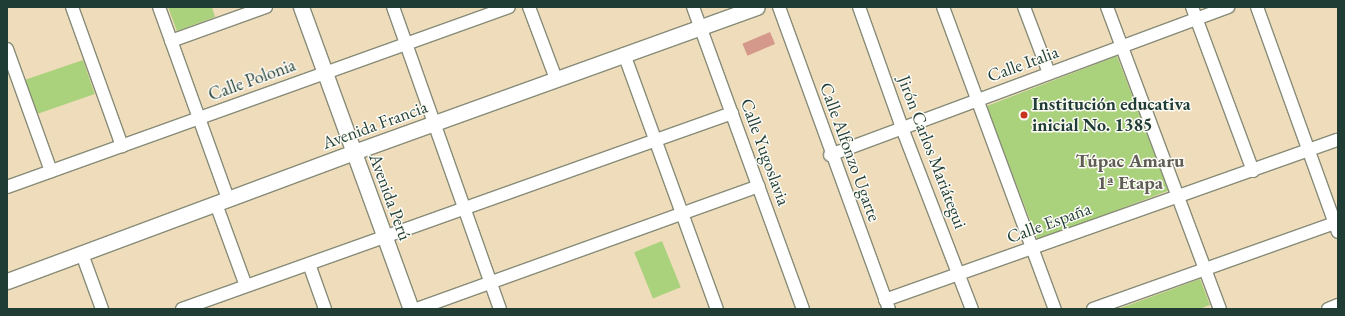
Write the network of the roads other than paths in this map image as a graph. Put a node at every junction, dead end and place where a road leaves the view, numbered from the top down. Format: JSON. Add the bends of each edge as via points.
{"nodes":[{"id":1,"x":72,"y":7,"type":"edge"},
{"id":2,"x":159,"y":7,"type":"edge"},
{"id":3,"x":266,"y":7,"type":"edge"},
{"id":4,"x":301,"y":7,"type":"edge"},
{"id":5,"x":393,"y":7,"type":"edge"},
{"id":6,"x":509,"y":7,"type":"edge"},
{"id":7,"x":529,"y":7,"type":"edge"},
{"id":8,"x":693,"y":7,"type":"edge"},
{"id":9,"x":756,"y":7,"type":"edge"},
{"id":10,"x":779,"y":7,"type":"edge"},
{"id":11,"x":859,"y":7,"type":"edge"},
{"id":12,"x":943,"y":7,"type":"edge"},
{"id":13,"x":1024,"y":7,"type":"edge"},
{"id":14,"x":1107,"y":7,"type":"edge"},
{"id":15,"x":1192,"y":7,"type":"edge"},
{"id":16,"x":1228,"y":7,"type":"edge"},
{"id":17,"x":1257,"y":7,"type":"edge"},
{"id":18,"x":1196,"y":19,"type":"junction"},
{"id":19,"x":700,"y":27,"type":"junction"},
{"id":20,"x":171,"y":40,"type":"junction"},
{"id":21,"x":406,"y":44,"type":"junction"},
{"id":22,"x":1121,"y":46,"type":"junction"},
{"id":23,"x":7,"y":49,"type":"edge"},
{"id":24,"x":624,"y":54,"type":"junction"},
{"id":25,"x":325,"y":73,"type":"junction"},
{"id":26,"x":1049,"y":73,"type":"junction"},
{"id":27,"x":556,"y":79,"type":"junction"},
{"id":28,"x":979,"y":100,"type":"junction"},
{"id":29,"x":732,"y":113,"type":"junction"},
{"id":30,"x":199,"y":118,"type":"junction"},
{"id":31,"x":434,"y":124,"type":"junction"},
{"id":32,"x":902,"y":128,"type":"junction"},
{"id":33,"x":655,"y":140,"type":"junction"},
{"id":34,"x":1338,"y":140,"type":"edge"},
{"id":35,"x":122,"y":146,"type":"junction"},
{"id":36,"x":1308,"y":151,"type":"junction"},
{"id":37,"x":354,"y":152,"type":"junction"},
{"id":38,"x":830,"y":154,"type":"junction"},
{"id":39,"x":52,"y":171,"type":"junction"},
{"id":40,"x":1253,"y":171,"type":"junction"},
{"id":41,"x":758,"y":186,"type":"junction"},
{"id":42,"x":7,"y":187,"type":"edge"},
{"id":43,"x":1179,"y":197,"type":"junction"},
{"id":44,"x":222,"y":201,"type":"junction"},
{"id":45,"x":464,"y":209,"type":"junction"},
{"id":46,"x":682,"y":214,"type":"junction"},
{"id":47,"x":1337,"y":225,"type":"edge"},
{"id":48,"x":385,"y":237,"type":"junction"},
{"id":49,"x":1034,"y":248,"type":"junction"},
{"id":50,"x":82,"y":254,"type":"junction"},
{"id":51,"x":309,"y":264,"type":"junction"},
{"id":52,"x":1205,"y":269,"type":"junction"},
{"id":53,"x":959,"y":275,"type":"junction"},
{"id":54,"x":7,"y":282,"type":"edge"},
{"id":55,"x":490,"y":283,"type":"junction"},
{"id":56,"x":246,"y":286,"type":"junction"},
{"id":57,"x":887,"y":304,"type":"edge"},
{"id":58,"x":1338,"y":305,"type":"edge"},
{"id":59,"x":102,"y":309,"type":"edge"},
{"id":60,"x":182,"y":309,"type":"edge"},
{"id":61,"x":325,"y":309,"type":"edge"},
{"id":62,"x":411,"y":309,"type":"edge"},
{"id":63,"x":417,"y":309,"type":"edge"},
{"id":64,"x":500,"y":309,"type":"edge"},
{"id":65,"x":717,"y":309,"type":"edge"},
{"id":66,"x":803,"y":309,"type":"edge"},
{"id":67,"x":972,"y":309,"type":"edge"},
{"id":68,"x":1055,"y":309,"type":"edge"},
{"id":69,"x":1093,"y":309,"type":"edge"},
{"id":70,"x":1220,"y":309,"type":"edge"},
{"id":71,"x":1328,"y":309,"type":"edge"}],
"edges":[{"from":1,"to":35,"type":"street"},
{"from":2,"to":20,"type":"street"},
{"from":3,"to":20,"type":"street"},
{"from":4,"to":25,"type":"street","name":"Avenida Perú"},
{"from":5,"to":21,"type":"street"},
{"from":6,"to":21,"type":"street","name":"Calle Polonia"},
{"from":7,"to":27,"type":"street"},
{"from":8,"to":19,"type":"street","name":"Calle Yugoslavia"},
{"from":9,"to":19,"type":"street","name":"Avenida Francia"},
{"from":10,"to":38,"type":"street","name":"Calle Alfonzo Ugarte"},
{"from":11,"to":32,"type":"street","name":"Jirón Carlos Mariátegui"},
{"from":12,"to":28,"type":"street"},
{"from":13,"to":26,"type":"street"},
{"from":14,"to":22,"type":"street"},
{"from":15,"to":18,"type":"street"},
{"from":16,"to":18,"type":"street","name":"Calle Italia"},
{"from":17,"to":36,"type":"street"},
{"from":18,"to":22,"type":"street","name":"Calle Italia"},
{"from":18,"to":40,"type":"street"},
{"from":19,"to":24,"type":"street","name":"Avenida Francia"},
{"from":19,"to":29,"type":"street","name":"Calle Yugoslavia"},
{"from":20,"to":30,"type":"street"},
{"from":21,"to":25,"type":"street","name":"Calle Polonia"},
{"from":21,"to":31,"type":"street"},
{"from":22,"to":26,"type":"street","name":"Calle Italia"},
{"from":22,"to":43,"type":"street"},
{"from":23,"to":39,"type":"street"},
{"from":24,"to":27,"type":"street","name":"Avenida Francia"},
{"from":24,"to":33,"type":"street"},
{"from":25,"to":30,"type":"street","name":"Calle Polonia"},
{"from":25,"to":37,"type":"street","name":"Avenida Perú"},
{"from":26,"to":28,"type":"street","name":"Calle Italia"},
{"from":27,"to":31,"type":"street","name":"Avenida Francia"},
{"from":28,"to":32,"type":"street","name":"Calle Italia"},
{"from":28,"to":49,"type":"street"},
{"from":29,"to":33,"type":"street"},
{"from":29,"to":41,"type":"street","name":"Calle Yugoslavia"},
{"from":30,"to":35,"type":"street","name":"Calle Polonia"},
{"from":30,"to":44,"type":"street"},
{"from":31,"to":37,"type":"street","name":"Avenida Francia"},
{"from":31,"to":45,"type":"street"},
{"from":32,"to":38,"type":"street","name":"Calle Italia"},
{"from":32,"to":53,"type":"street","name":"Jirón Carlos Mariátegui"},
{"from":33,"to":45,"type":"street"},
{"from":33,"to":46,"type":"street"},
{"from":34,"to":36,"type":"street","name":"Calle España"},
{"from":35,"to":39,"type":"street","name":"Calle Polonia"},
{"from":36,"to":40,"type":"street","name":"Calle España"},
{"from":36,"to":47,"type":"street"},
{"from":37,"to":44,"type":"street","name":"Avenida Francia"},
{"from":37,"to":48,"type":"street","name":"Avenida Perú"},
{"from":38,"to":57,"type":"street","name":"Calle Alfonzo Ugarte"},
{"from":39,"to":42,"type":"street","name":"Calle Polonia"},
{"from":40,"to":43,"type":"street","name":"Calle España"},
{"from":41,"to":46,"type":"street"},
{"from":41,"to":66,"type":"street","name":"Calle Yugoslavia"},
{"from":43,"to":49,"type":"street","name":"Calle España"},
{"from":43,"to":52,"type":"street"},
{"from":44,"to":50,"type":"street","name":"Avenida Francia"},
{"from":44,"to":56,"type":"street"},
{"from":45,"to":48,"type":"street"},
{"from":45,"to":55,"type":"street"},
{"from":46,"to":55,"type":"street"},
{"from":46,"to":65,"type":"street"},
{"from":47,"to":52,"type":"street"},
{"from":48,"to":51,"type":"street"},
{"from":48,"to":62,"type":"street","name":"Avenida Perú"},
{"from":49,"to":53,"type":"street","name":"Calle España"},
{"from":49,"to":68,"type":"street"},
{"from":50,"to":54,"type":"street","name":"Avenida Francia"},
{"from":50,"to":59,"type":"street"},
{"from":51,"to":56,"type":"street"},
{"from":51,"to":61,"type":"street"},
{"from":52,"to":69,"type":"street"},
{"from":52,"to":70,"type":"street"},
{"from":53,"to":57,"type":"street","name":"Calle España"},
{"from":53,"to":67,"type":"street","name":"Jirón Carlos Mariátegui"},
{"from":55,"to":63,"type":"street"},
{"from":55,"to":64,"type":"street"},
{"from":56,"to":60,"type":"street"},
{"from":58,"to":71,"type":"street"}]}
